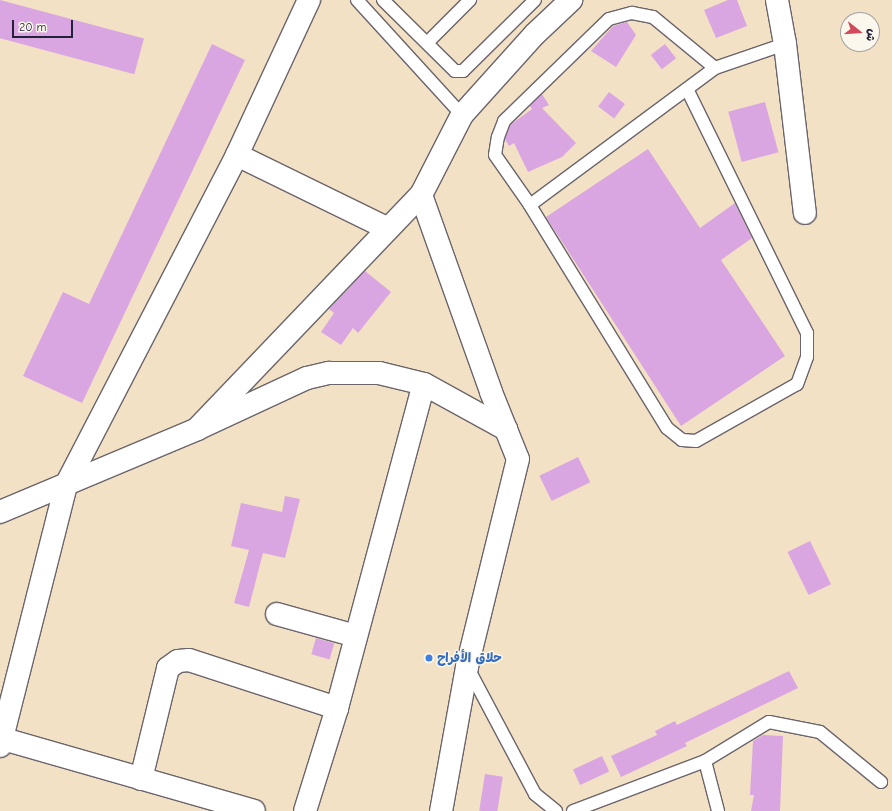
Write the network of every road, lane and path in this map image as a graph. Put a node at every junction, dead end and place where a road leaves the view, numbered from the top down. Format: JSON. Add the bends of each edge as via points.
{"nodes":[{"id":1,"x":309,"y":0,"type":"edge"},
{"id":2,"x":357,"y":0,"type":"edge"},
{"id":3,"x":383,"y":0,"type":"edge"},
{"id":4,"x":470,"y":0,"type":"edge"},
{"id":5,"x":536,"y":0,"type":"edge"},
{"id":6,"x":571,"y":0,"type":"edge"},
{"id":7,"x":777,"y":0,"type":"edge"},
{"id":8,"x":427,"y":43,"type":"junction"},
{"id":9,"x":785,"y":44,"type":"junction"},
{"id":10,"x":715,"y":68,"type":"junction"},
{"id":11,"x":687,"y":89,"type":"junction"},
{"id":12,"x":462,"y":115,"type":"junction"},
{"id":13,"x":237,"y":155,"type":"junction"},
{"id":14,"x":421,"y":195,"type":"junction"},
{"id":15,"x":530,"y":205,"type":"junction"},
{"id":16,"x":805,"y":213,"type":"dead end"},
{"id":17,"x":387,"y":228,"type":"junction"},
{"id":18,"x":424,"y":384,"type":"junction"},
{"id":19,"x":506,"y":429,"type":"junction"},
{"id":20,"x":197,"y":430,"type":"junction"},
{"id":21,"x":66,"y":485,"type":"junction"},
{"id":22,"x":0,"y":512,"type":"edge"},
{"id":23,"x":277,"y":614,"type":"dead end"},
{"id":24,"x":356,"y":636,"type":"junction"},
{"id":25,"x":467,"y":666,"type":"junction"},
{"id":26,"x":337,"y":708,"type":"junction"},
{"id":27,"x":1,"y":741,"type":"edge"},
{"id":28,"x":705,"y":761,"type":"junction"},
{"id":29,"x":141,"y":779,"type":"junction"},
{"id":30,"x":881,"y":782,"type":"dead end"},
{"id":31,"x":213,"y":806,"type":"edge"},
{"id":32,"x":254,"y":811,"type":"edge"},
{"id":33,"x":305,"y":811,"type":"edge"},
{"id":34,"x":441,"y":811,"type":"edge"},
{"id":35,"x":556,"y":811,"type":"edge"},
{"id":36,"x":574,"y":811,"type":"edge"},
{"id":37,"x":718,"y":811,"type":"edge"}],
"edges":[{"from":1,"to":13,"type":"street"},
{"from":2,"to":12,"type":"lane"},
{"from":3,"to":8,"type":"lane"},
{"from":4,"to":8,"type":"lane"},
{"from":5,"to":8,"type":"lane","via":[[463,71],[456,71]]},
{"from":6,"to":12,"type":"street","via":[[536,34]]},
{"from":7,"to":9,"type":"street"},
{"from":9,"to":10,"type":"lane"},
{"from":9,"to":16,"type":"street"},
{"from":10,"to":11,"type":"lane"},
{"from":10,"to":15,"type":"lane","via":[[653,17],[632,13],[609,19],[504,121],[495,155]]},
{"from":11,"to":15,"type":"lane"},
{"from":11,"to":15,"type":"lane","via":[[807,333],[807,357],[797,384],[696,441],[682,440],[667,428]]},
{"from":12,"to":14,"type":"street"},
{"from":13,"to":17,"type":"street"},
{"from":13,"to":21,"type":"street"},
{"from":14,"to":17,"type":"street"},
{"from":14,"to":19,"type":"street"},
{"from":17,"to":20,"type":"street"},
{"from":18,"to":19,"type":"street"},
{"from":18,"to":20,"type":"street","via":[[379,373],[329,374],[307,378]]},
{"from":18,"to":24,"type":"street"},
{"from":19,"to":25,"type":"street","via":[[518,459]]},
{"from":20,"to":21,"type":"street"},
{"from":21,"to":22,"type":"street"},
{"from":21,"to":27,"type":"street"},
{"from":23,"to":24,"type":"street"},
{"from":24,"to":26,"type":"street"},
{"from":25,"to":34,"type":"street"},
{"from":25,"to":35,"type":"lane","via":[[535,794]]},
{"from":26,"to":29,"type":"street","via":[[189,660],[178,661],[168,668]]},
{"from":26,"to":33,"type":"street"},
{"from":27,"to":29,"type":"street"},
{"from":28,"to":30,"type":"lane","via":[[769,722],[820,732]]},
{"from":28,"to":36,"type":"lane"},
{"from":28,"to":37,"type":"lane"},
{"from":29,"to":31,"type":"street"},
{"from":31,"to":32,"type":"street"}]}
